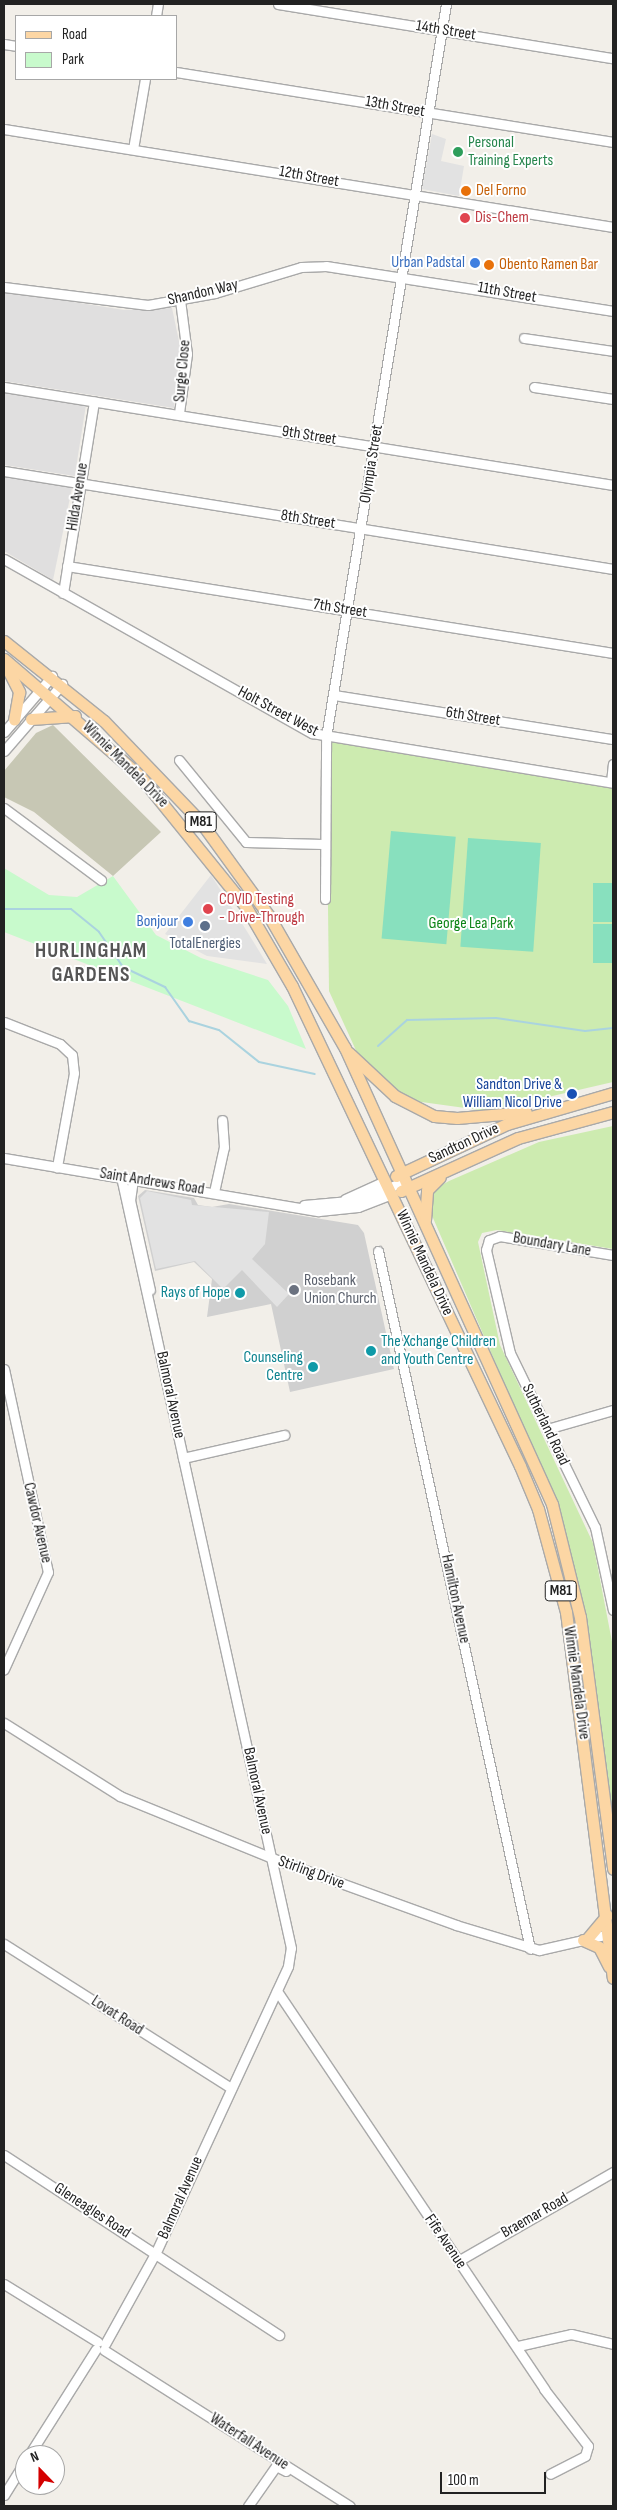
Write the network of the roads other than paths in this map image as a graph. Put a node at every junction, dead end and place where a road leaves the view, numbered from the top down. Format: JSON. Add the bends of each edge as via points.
{"nodes":[{"id":1,"x":278,"y":4,"type":"edge"},
{"id":2,"x":446,"y":4,"type":"edge"},
{"id":3,"x":441,"y":30,"type":"junction"},
{"id":4,"x":613,"y":58,"type":"edge"},
{"id":5,"x":178,"y":72,"type":"edge"},
{"id":6,"x":146,"y":80,"type":"edge"},
{"id":7,"x":428,"y":113,"type":"junction"},
{"id":8,"x":4,"y":129,"type":"edge"},
{"id":9,"x":613,"y":142,"type":"edge"},
{"id":10,"x":133,"y":149,"type":"junction"},
{"id":11,"x":414,"y":195,"type":"junction"},
{"id":12,"x":613,"y":227,"type":"edge"},
{"id":13,"x":401,"y":276,"type":"junction"},
{"id":14,"x":4,"y":287,"type":"edge"},
{"id":15,"x":180,"y":300,"type":"junction"},
{"id":16,"x":613,"y":311,"type":"edge"},
{"id":17,"x":524,"y":338,"type":"dead end"},
{"id":18,"x":613,"y":351,"type":"edge"},
{"id":19,"x":4,"y":387,"type":"edge"},
{"id":20,"x":534,"y":387,"type":"dead end"},
{"id":21,"x":613,"y":399,"type":"edge"},
{"id":22,"x":94,"y":401,"type":"junction"},
{"id":23,"x":179,"y":413,"type":"junction"},
{"id":24,"x":376,"y":446,"type":"junction"},
{"id":25,"x":4,"y":471,"type":"edge"},
{"id":26,"x":80,"y":482,"type":"junction"},
{"id":27,"x":613,"y":485,"type":"edge"},
{"id":28,"x":361,"y":529,"type":"junction"},
{"id":29,"x":4,"y":559,"type":"edge"},
{"id":30,"x":67,"y":566,"type":"junction"},
{"id":31,"x":613,"y":569,"type":"edge"},
{"id":32,"x":63,"y":593,"type":"junction"},
{"id":33,"x":347,"y":611,"type":"junction"},
{"id":34,"x":4,"y":641,"type":"edge"},
{"id":35,"x":613,"y":653,"type":"edge"},
{"id":36,"x":4,"y":660,"type":"edge"},
{"id":37,"x":52,"y":676,"type":"junction"},
{"id":38,"x":62,"y":684,"type":"junction"},
{"id":39,"x":42,"y":688,"type":"junction"},
{"id":40,"x":334,"y":695,"type":"junction"},
{"id":41,"x":51,"y":696,"type":"junction"},
{"id":42,"x":75,"y":716,"type":"junction"},
{"id":43,"x":31,"y":719,"type":"junction"},
{"id":44,"x":14,"y":720,"type":"junction"},
{"id":45,"x":4,"y":732,"type":"edge"},
{"id":46,"x":326,"y":737,"type":"junction"},
{"id":47,"x":613,"y":739,"type":"edge"},
{"id":48,"x":4,"y":751,"type":"edge"},
{"id":49,"x":180,"y":760,"type":"dead end"},
{"id":50,"x":613,"y":764,"type":"edge"},
{"id":51,"x":612,"y":782,"type":"edge"},
{"id":52,"x":4,"y":808,"type":"edge"},
{"id":53,"x":323,"y":844,"type":"junction"},
{"id":54,"x":102,"y":880,"type":"dead end"},
{"id":55,"x":325,"y":899,"type":"dead end"},
{"id":56,"x":4,"y":1022,"type":"edge"},
{"id":57,"x":345,"y":1048,"type":"junction"},
{"id":58,"x":613,"y":1093,"type":"edge"},
{"id":59,"x":545,"y":1109,"type":"junction"},
{"id":60,"x":613,"y":1112,"type":"edge"},
{"id":61,"x":222,"y":1120,"type":"dead end"},
{"id":62,"x":4,"y":1158,"type":"edge"},
{"id":63,"x":57,"y":1167,"type":"junction"},
{"id":64,"x":451,"y":1167,"type":"junction"},
{"id":65,"x":121,"y":1177,"type":"junction"},
{"id":66,"x":132,"y":1179,"type":"junction"},
{"id":67,"x":405,"y":1181,"type":"junction"},
{"id":68,"x":389,"y":1188,"type":"junction"},
{"id":69,"x":214,"y":1192,"type":"junction"},
{"id":70,"x":299,"y":1206,"type":"junction"},
{"id":71,"x":425,"y":1224,"type":"junction"},
{"id":72,"x":492,"y":1238,"type":"joint"},
{"id":73,"x":138,"y":1244,"type":"junction"},
{"id":74,"x":378,"y":1251,"type":"dead end"},
{"id":75,"x":613,"y":1255,"type":"edge"},
{"id":76,"x":4,"y":1369,"type":"edge"},
{"id":77,"x":613,"y":1410,"type":"edge"},
{"id":78,"x":547,"y":1429,"type":"junction"},
{"id":79,"x":284,"y":1435,"type":"dead end"},
{"id":80,"x":183,"y":1458,"type":"junction"},
{"id":81,"x":613,"y":1610,"type":"edge"},
{"id":82,"x":4,"y":1669,"type":"edge"},
{"id":83,"x":4,"y":1724,"type":"edge"},
{"id":84,"x":272,"y":1858,"type":"junction"},
{"id":85,"x":613,"y":1869,"type":"edge"},
{"id":86,"x":607,"y":1915,"type":"junction"},
{"id":87,"x":611,"y":1933,"type":"edge"},
{"id":88,"x":585,"y":1940,"type":"junction"},
{"id":89,"x":4,"y":1944,"type":"edge"},
{"id":90,"x":530,"y":1949,"type":"junction"},
{"id":91,"x":613,"y":1977,"type":"edge"},
{"id":92,"x":277,"y":1991,"type":"junction"},
{"id":93,"x":231,"y":2088,"type":"junction"},
{"id":94,"x":4,"y":2155,"type":"edge"},
{"id":95,"x":613,"y":2172,"type":"edge"},
{"id":96,"x":156,"y":2252,"type":"junction"},
{"id":97,"x":458,"y":2261,"type":"junction"},
{"id":98,"x":4,"y":2284,"type":"edge"},
{"id":99,"x":279,"y":2335,"type":"dead end"},
{"id":100,"x":613,"y":2344,"type":"edge"},
{"id":101,"x":101,"y":2346,"type":"junction"},
{"id":102,"x":518,"y":2346,"type":"junction"},
{"id":103,"x":36,"y":2445,"type":"edge"},
{"id":104,"x":550,"y":2474,"type":"dead end"},
{"id":105,"x":15,"y":2478,"type":"edge"},
{"id":106,"x":312,"y":2482,"type":"junction"},
{"id":107,"x":4,"y":2495,"type":"edge"},
{"id":108,"x":248,"y":2506,"type":"edge"},
{"id":109,"x":350,"y":2506,"type":"edge"}],
"edges":[{"from":1,"to":3,"type":"street","name":"14th Street"},
{"from":2,"to":3,"type":"street","name":"Olympia Street"},
{"from":3,"to":4,"type":"street","name":"14th Street"},
{"from":3,"to":7,"type":"street","name":"Olympia Street"},
{"from":5,"to":7,"type":"street","name":"13th Street"},
{"from":6,"to":10,"type":"street"},
{"from":7,"to":9,"type":"street","name":"13th Street"},
{"from":7,"to":11,"type":"street","name":"Olympia Street"},
{"from":8,"to":10,"type":"street","name":"12th Street"},
{"from":10,"to":11,"type":"street","name":"12th Street"},
{"from":11,"to":12,"type":"street","name":"12th Street"},
{"from":11,"to":13,"type":"street","name":"Olympia Street"},
{"from":13,"to":15,"type":"street","name":"Shandon Way","via":[[301,267]]},
{"from":13,"to":16,"type":"street","name":"11th Street"},
{"from":13,"to":24,"type":"street","name":"Olympia Street"},
{"from":14,"to":15,"type":"street","name":"Shandon Way","via":[[126,306]]},
{"from":15,"to":23,"type":"street","name":"Surge Close","via":[[187,354]]},
{"from":17,"to":18,"type":"street"},
{"from":19,"to":22,"type":"street","name":"9th Street"},
{"from":20,"to":21,"type":"street"},
{"from":22,"to":23,"type":"street","name":"9th Street"},
{"from":22,"to":26,"type":"street","name":"Hilda Avenue"},
{"from":23,"to":24,"type":"street","name":"9th Street"},
{"from":24,"to":27,"type":"street","name":"9th Street"},
{"from":24,"to":28,"type":"street","name":"Olympia Street"},
{"from":25,"to":26,"type":"street","name":"8th Street"},
{"from":26,"to":28,"type":"street","name":"8th Street"},
{"from":26,"to":30,"type":"street","name":"Hilda Avenue"},
{"from":28,"to":31,"type":"street","name":"8th Street"},
{"from":28,"to":33,"type":"street","name":"Olympia Street"},
{"from":29,"to":32,"type":"street","name":"Holt Street West"},
{"from":30,"to":32,"type":"street","name":"Hilda Avenue"},
{"from":30,"to":33,"type":"street","name":"7th Street"},
{"from":32,"to":46,"type":"street","name":"Holt Street West"},
{"from":33,"to":35,"type":"street","name":"7th Street"},
{"from":33,"to":40,"type":"street","name":"Olympia Street"},
{"from":34,"to":37,"type":"main road","name":"Winnie Mandela Drive","number":"M81"},
{"from":36,"to":39,"type":"main road","name":"Winnie Mandela Drive","number":"M81"},
{"from":36,"to":44,"type":"main road","via":[[19,692]]},
{"from":37,"to":38,"type":"main road","name":"Winnie Mandela Drive","number":"M81"},
{"from":37,"to":39,"type":"street"},
{"from":38,"to":41,"type":"street"},
{"from":38,"to":57,"type":"main road","name":"Winnie Mandela Drive","number":"M81","via":[[133,748],[212,836],[296,959]]},
{"from":39,"to":41,"type":"main road","name":"Winnie Mandela Drive","number":"M81"},
{"from":39,"to":44,"type":"street"},
{"from":40,"to":46,"type":"street","name":"Olympia Street"},
{"from":40,"to":47,"type":"street","name":"6th Street"},
{"from":41,"to":42,"type":"main road","name":"Winnie Mandela Drive","number":"M81"},
{"from":41,"to":43,"type":"street"},
{"from":42,"to":43,"type":"main road"},
{"from":42,"to":68,"type":"main road","name":"Winnie Mandela Drive","number":"M81","via":[[167,806],[246,907],[281,964]]},
{"from":43,"to":48,"type":"street"},
{"from":44,"to":45,"type":"street"},
{"from":46,"to":51,"type":"street","name":"Holt Street West"},
{"from":46,"to":53,"type":"street","name":"Olympia Street"},
{"from":49,"to":53,"type":"street","via":[[246,842]]},
{"from":50,"to":51,"type":"street"},
{"from":52,"to":54,"type":"street"},
{"from":53,"to":55,"type":"street","name":"Olympia Street"},
{"from":56,"to":63,"type":"street","via":[[60,1044],[72,1055],[74,1074]]},
{"from":57,"to":59,"type":"main road","via":[[395,1096],[434,1116],[489,1117]]},
{"from":57,"to":67,"type":"main road","name":"Winnie Mandela Drive","number":"M81"},
{"from":58,"to":59,"type":"main road","name":"Sandton Drive"},
{"from":59,"to":67,"type":"main road","name":"Sandton Drive"},
{"from":60,"to":64,"type":"main road","name":"Sandton Drive","via":[[528,1135]]},
{"from":61,"to":69,"type":"street","via":[[224,1146]]},
{"from":62,"to":63,"type":"street","name":"Saint Andrews Road"},
{"from":63,"to":65,"type":"street","name":"Saint Andrews Road"},
{"from":64,"to":67,"type":"main road","name":"Sandton Drive"},
{"from":64,"to":71,"type":"main road","via":[[427,1190]]},
{"from":65,"to":66,"type":"street","name":"Saint Andrews Road"},
{"from":65,"to":73,"type":"street","name":"Balmoral Avenue"},
{"from":66,"to":69,"type":"street","name":"Saint Andrews Road"},
{"from":66,"to":73,"type":"street","name":"Balmoral Avenue","via":[[130,1200]]},
{"from":67,"to":68,"type":"main road"},
{"from":67,"to":71,"type":"main road","name":"Winnie Mandela Drive","number":"M81"},
{"from":68,"to":70,"type":"street","name":"Saint Andrews Road","via":[[341,1202]]},
{"from":68,"to":70,"type":"street","name":"Saint Andrews Road","via":[[345,1210],[319,1211]]},
{"from":68,"to":86,"type":"main road","name":"Winnie Mandela Drive","number":"M81","via":[[520,1466],[548,1541],[566,1612]]},
{"from":69,"to":70,"type":"street","name":"Saint Andrews Road"},
{"from":71,"to":85,"type":"main road","name":"Winnie Mandela Drive","number":"M81","via":[[542,1478],[564,1542],[580,1617]]},
{"from":72,"to":75,"type":"street","name":"Boundary Lane"},
{"from":72,"to":78,"type":"street","name":"Sutherland Road","via":[[486,1250],[505,1336]]},
{"from":73,"to":80,"type":"street","name":"Balmoral Avenue"},
{"from":74,"to":90,"type":"street","name":"Hamilton Avenue"},
{"from":76,"to":82,"type":"street","name":"Cawdor Avenue","via":[[48,1572]]},
{"from":77,"to":78,"type":"street"},
{"from":78,"to":81,"type":"street","name":"Sutherland Road","via":[[600,1540]]},
{"from":79,"to":80,"type":"street"},
{"from":80,"to":84,"type":"street","name":"Balmoral Avenue"},
{"from":83,"to":84,"type":"street","name":"Stirling Drive","via":[[102,1787]]},
{"from":84,"to":90,"type":"street","name":"Stirling Drive"},
{"from":84,"to":92,"type":"street","name":"Balmoral Avenue","via":[[291,1948]]},
{"from":86,"to":87,"type":"main road","name":"Winnie Mandela Drive","number":"M81"},
{"from":86,"to":88,"type":"main road"},
{"from":87,"to":88,"type":"street","name":"Stirling Drive"},
{"from":87,"to":91,"type":"main road","name":"Winnie Mandela Drive","number":"M81"},
{"from":88,"to":90,"type":"street","name":"Stirling Drive"},
{"from":88,"to":91,"type":"main road","via":[[599,1947]]},
{"from":89,"to":93,"type":"street","name":"Lovat Road"},
{"from":92,"to":93,"type":"street","name":"Balmoral Avenue"},
{"from":92,"to":97,"type":"street","name":"Fife Avenue"},
{"from":93,"to":96,"type":"street","name":"Balmoral Avenue"},
{"from":94,"to":96,"type":"street","name":"Gleneagles Road"},
{"from":95,"to":97,"type":"street","name":"Braemar Road"},
{"from":96,"to":99,"type":"street","name":"Gleneagles Road"},
{"from":96,"to":101,"type":"street","name":"Balmoral Avenue"},
{"from":97,"to":102,"type":"street","name":"Fife Avenue"},
{"from":98,"to":101,"type":"street","name":"Waterfall Avenue"},
{"from":100,"to":102,"type":"street","via":[[571,2334]]},
{"from":101,"to":103,"type":"street","name":"Balmoral Avenue"},
{"from":101,"to":106,"type":"street","name":"Waterfall Avenue"},
{"from":102,"to":104,"type":"street","name":"Fife Avenue","via":[[589,2448],[585,2456]]},
{"from":105,"to":107,"type":"street"},
{"from":106,"to":108,"type":"street","via":[[276,2466]]},
{"from":106,"to":109,"type":"street","name":"Waterfall Avenue"}]}
